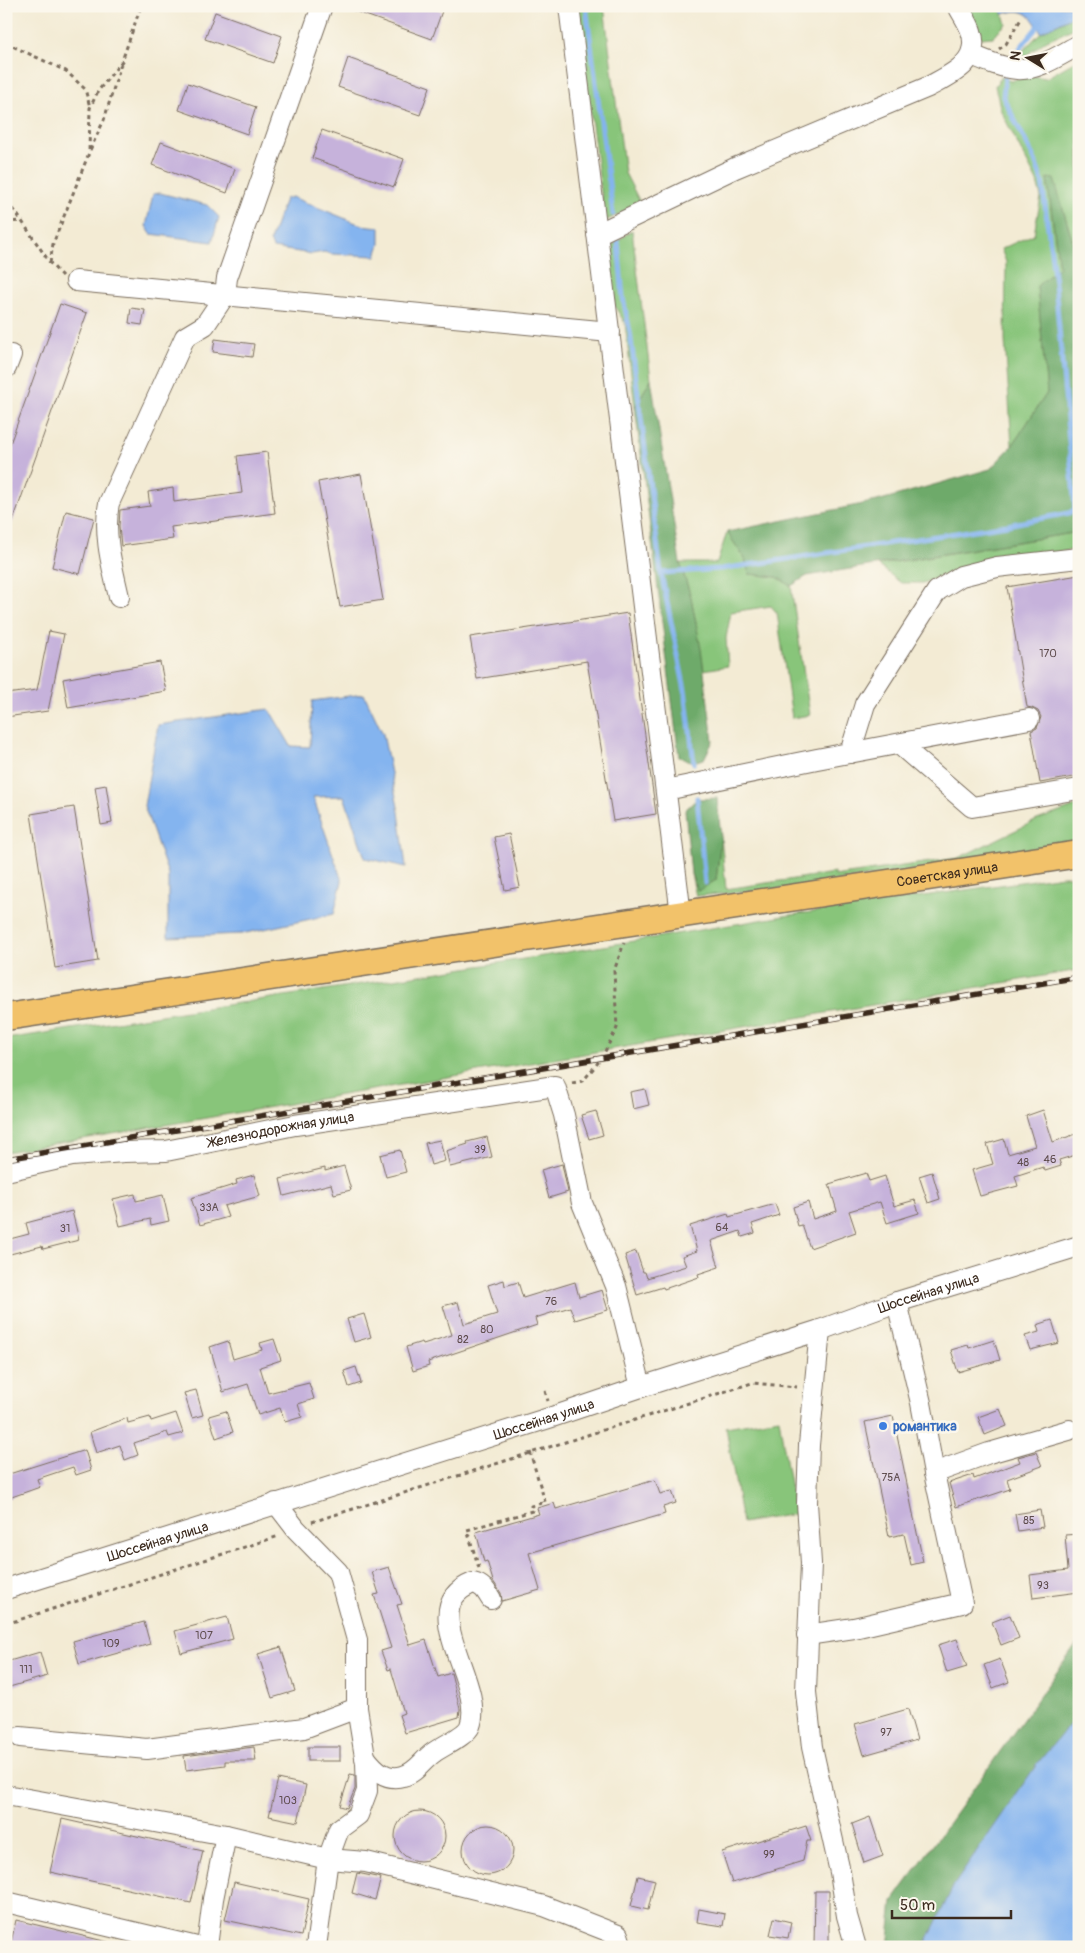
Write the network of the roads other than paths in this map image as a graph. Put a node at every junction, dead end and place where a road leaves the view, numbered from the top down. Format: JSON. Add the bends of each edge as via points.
{"nodes":[{"id":1,"x":322,"y":6,"type":"edge"},
{"id":2,"x":569,"y":6,"type":"edge"},
{"id":3,"x":958,"y":6,"type":"edge"},
{"id":4,"x":1079,"y":45,"type":"edge"},
{"id":5,"x":979,"y":58,"type":"junction"},
{"id":6,"x":597,"y":234,"type":"junction"},
{"id":7,"x":76,"y":281,"type":"road end"},
{"id":8,"x":225,"y":295,"type":"junction"},
{"id":9,"x":610,"y":332,"type":"junction"},
{"id":10,"x":1079,"y":558,"type":"edge"},
{"id":11,"x":119,"y":597,"type":"dead end"},
{"id":12,"x":1029,"y":719,"type":"dead end"},
{"id":13,"x":899,"y":744,"type":"junction"},
{"id":14,"x":850,"y":753,"type":"junction"},
{"id":15,"x":1079,"y":789,"type":"edge"},
{"id":16,"x":666,"y":790,"type":"junction"},
{"id":17,"x":1079,"y":854,"type":"edge"},
{"id":18,"x":681,"y":915,"type":"junction"},
{"id":19,"x":6,"y":1017,"type":"edge"},
{"id":20,"x":6,"y":1171,"type":"edge"},
{"id":21,"x":1079,"y":1246,"type":"edge"},
{"id":22,"x":897,"y":1302,"type":"junction"},
{"id":23,"x":820,"y":1330,"type":"junction"},
{"id":24,"x":641,"y":1387,"type":"junction"},
{"id":25,"x":1069,"y":1430,"type":"dead end"},
{"id":26,"x":934,"y":1473,"type":"junction"},
{"id":27,"x":276,"y":1503,"type":"junction"},
{"id":28,"x":6,"y":1589,"type":"edge"},
{"id":29,"x":488,"y":1594,"type":"road end"},
{"id":30,"x":808,"y":1635,"type":"junction"},
{"id":31,"x":357,"y":1708,"type":"junction"},
{"id":32,"x":20,"y":1737,"type":"dead end"},
{"id":33,"x":366,"y":1757,"type":"junction"},
{"id":34,"x":6,"y":1794,"type":"edge"},
{"id":35,"x":226,"y":1835,"type":"junction"},
{"id":36,"x":328,"y":1859,"type":"junction"},
{"id":37,"x":6,"y":1902,"type":"edge"},
{"id":38,"x":197,"y":1947,"type":"edge"},
{"id":39,"x":207,"y":1947,"type":"edge"},
{"id":40,"x":316,"y":1947,"type":"edge"},
{"id":41,"x":622,"y":1947,"type":"edge"},
{"id":42,"x":856,"y":1947,"type":"edge"}],
"edges":[{"from":1,"to":8,"type":"street","via":[[227,278]]},
{"from":2,"to":6,"type":"street"},
{"from":3,"to":5,"type":"street","via":[[971,31]]},
{"from":4,"to":5,"type":"street","via":[[1039,66],[1018,70]]},
{"from":5,"to":6,"type":"street","via":[[928,87],[735,168]]},
{"from":6,"to":9,"type":"street"},
{"from":7,"to":8,"type":"street"},
{"from":8,"to":9,"type":"street"},
{"from":8,"to":11,"type":"street","via":[[205,325],[185,337],[109,503],[106,518]]},
{"from":9,"to":16,"type":"street"},
{"from":10,"to":14,"type":"street","via":[[961,576],[937,591],[865,704]]},
{"from":12,"to":13,"type":"street"},
{"from":13,"to":14,"type":"street"},
{"from":13,"to":15,"type":"street","via":[[972,808]]},
{"from":14,"to":16,"type":"street"},
{"from":16,"to":18,"type":"street"},
{"from":17,"to":18,"type":"main road","name":"Советская улица"},
{"from":18,"to":19,"type":"main road","name":"Советская улица"},
{"from":20,"to":24,"type":"street","name":"Железнодорожная улица","via":[[72,1156],[166,1151],[295,1125],[555,1086],[582,1203],[616,1286]]},
{"from":21,"to":22,"type":"street","name":"Шоссейная улица"},
{"from":22,"to":23,"type":"street","name":"Шоссейная улица"},
{"from":22,"to":26,"type":"street"},
{"from":23,"to":24,"type":"street","name":"Шоссейная улица"},
{"from":23,"to":30,"type":"street","via":[[809,1445],[807,1503],[811,1563]]},
{"from":24,"to":27,"type":"street","name":"Шоссейная улица"},
{"from":25,"to":26,"type":"street","via":[[990,1452]]},
{"from":26,"to":30,"type":"street","via":[[962,1603],[854,1628]]},
{"from":27,"to":28,"type":"street","name":"Шоссейная улица"},
{"from":27,"to":31,"type":"street","via":[[296,1529],[338,1572],[357,1640]]},
{"from":29,"to":33,"type":"street","via":[[480,1585],[473,1583],[457,1593],[449,1606],[450,1633],[464,1671],[471,1708],[470,1726],[408,1775],[398,1778],[385,1776],[374,1769]]},
{"from":30,"to":42,"type":"street","via":[[806,1692],[812,1748]]},
{"from":31,"to":32,"type":"street","via":[[304,1728],[147,1749]]},
{"from":31,"to":33,"type":"street"},
{"from":33,"to":36,"type":"street","via":[[367,1792],[358,1815],[339,1829]]},
{"from":34,"to":35,"type":"street"},
{"from":35,"to":36,"type":"street"},
{"from":35,"to":39,"type":"street","via":[[212,1899]]},
{"from":36,"to":40,"type":"street"},
{"from":36,"to":41,"type":"street","via":[[366,1862],[544,1906],[618,1935]]},
{"from":37,"to":38,"type":"street"}]}
